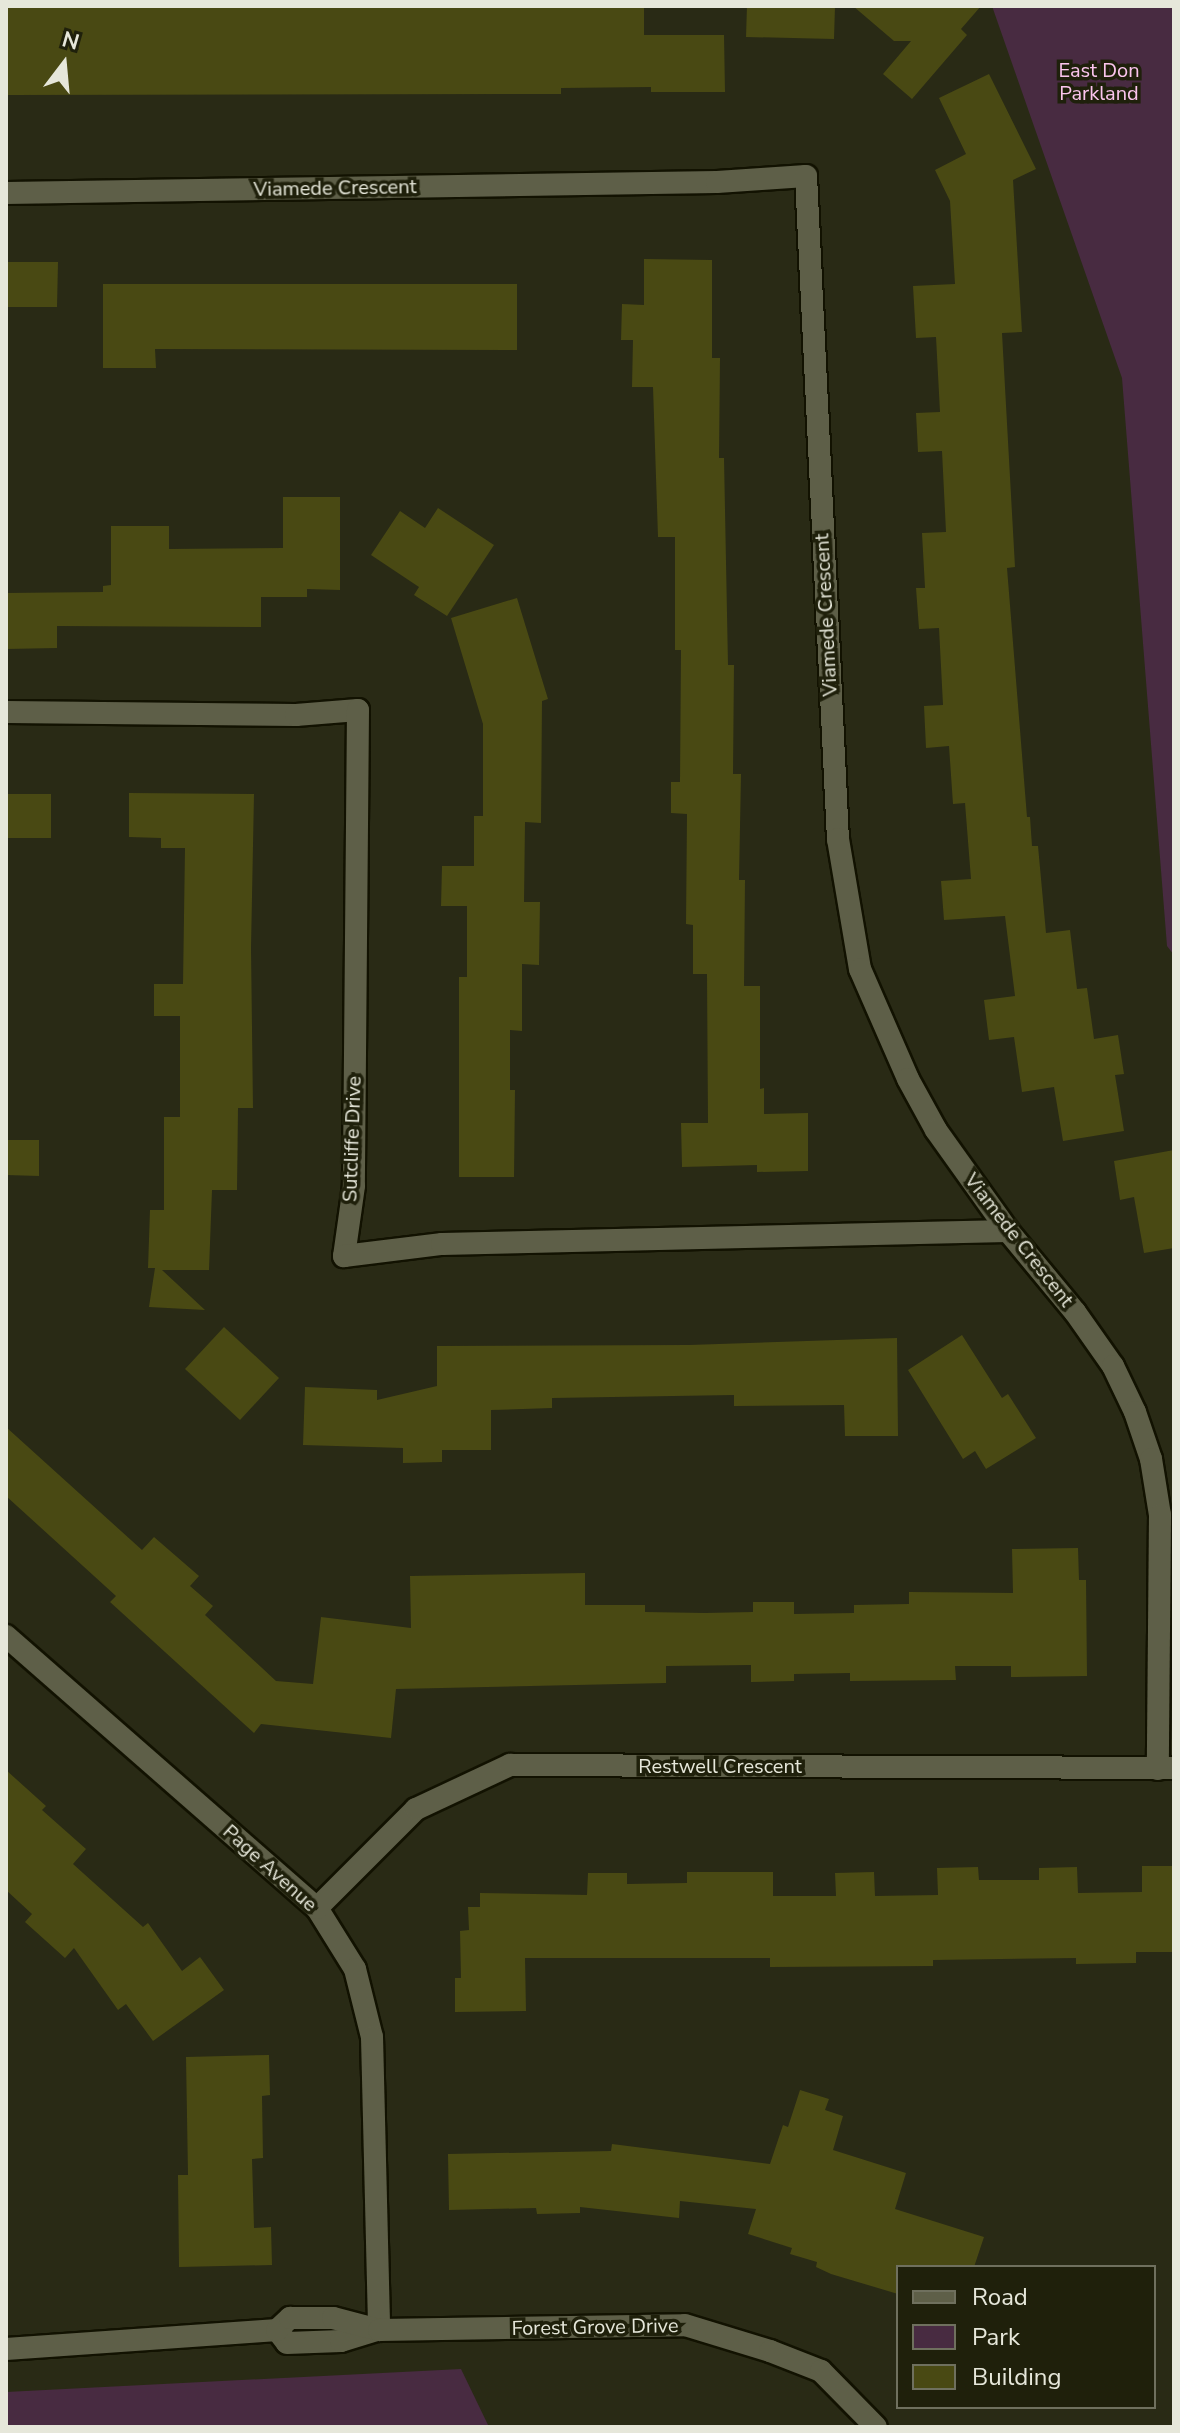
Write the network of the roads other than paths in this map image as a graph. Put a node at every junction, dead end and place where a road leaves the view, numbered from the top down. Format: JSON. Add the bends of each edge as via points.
{"nodes":[{"id":1,"x":6,"y":193,"type":"edge"},
{"id":2,"x":6,"y":712,"type":"edge"},
{"id":3,"x":1008,"y":1231,"type":"junction"},
{"id":4,"x":6,"y":1636,"type":"edge"},
{"id":5,"x":1166,"y":1768,"type":"edge"},
{"id":6,"x":317,"y":1908,"type":"junction"},
{"id":7,"x":379,"y":2330,"type":"junction"},
{"id":8,"x":6,"y":2349,"type":"edge"},
{"id":9,"x":876,"y":2427,"type":"edge"}],
"edges":[{"from":1,"to":3,"type":"street","name":"Viamede Crescent","via":[[717,182],[806,176],[838,839],[847,903],[860,969],[908,1079],[936,1130]]},
{"from":2,"to":3,"type":"street","name":"Sutcliffe Drive","via":[[296,715],[358,710],[354,1186],[344,1256],[442,1244]]},
{"from":3,"to":5,"type":"street","name":"Viamede Crescent","via":[[1113,1366],[1151,1459],[1160,1515]]},
{"from":4,"to":6,"type":"street","name":"Page Avenue"},
{"from":5,"to":6,"type":"street","name":"Restwell Crescent","via":[[510,1765],[416,1809]]},
{"from":6,"to":7,"type":"street","name":"Page Avenue","via":[[355,1969],[372,2037]]},
{"from":7,"to":8,"type":"street","name":"Forest Grove Drive","via":[[333,2318],[290,2318],[277,2330]]},
{"from":7,"to":9,"type":"street","name":"Forest Grove Drive","via":[[685,2325],[821,2371]]}]}
